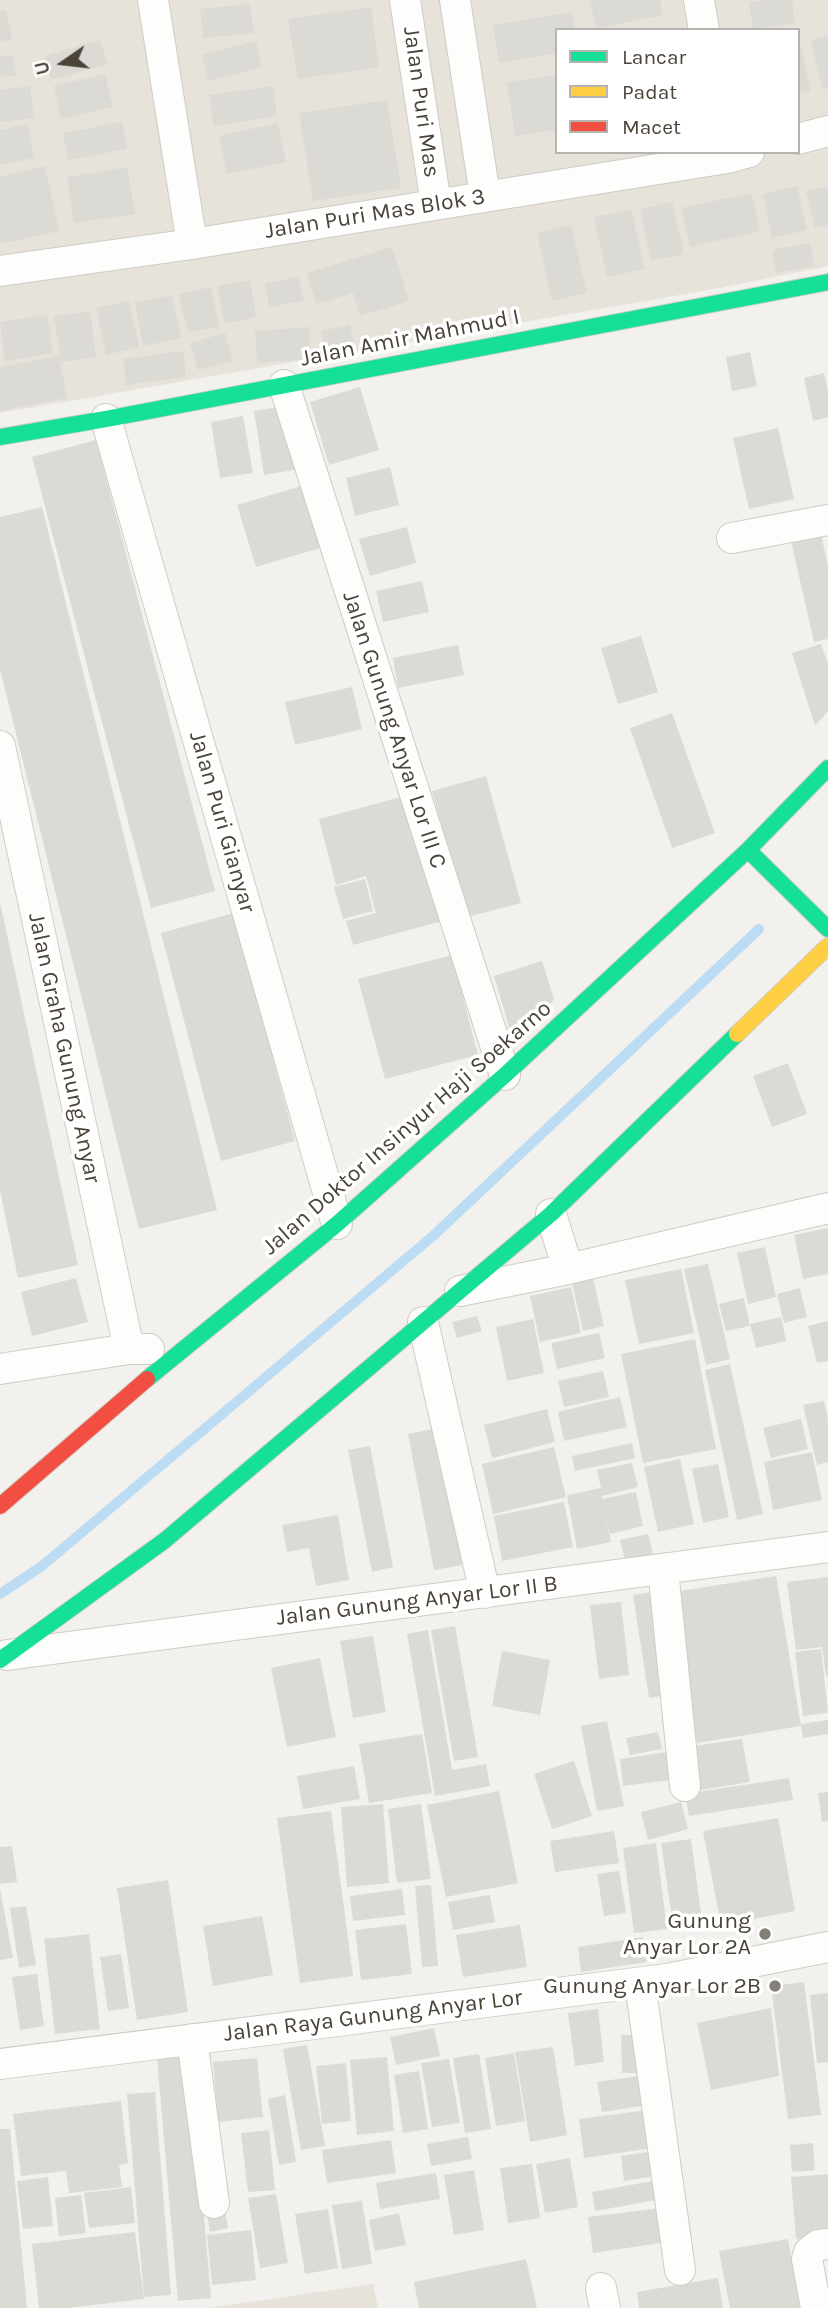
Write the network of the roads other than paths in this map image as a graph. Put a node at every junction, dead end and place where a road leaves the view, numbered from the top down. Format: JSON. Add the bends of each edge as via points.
{"nodes":[{"id":1,"x":153,"y":0,"type":"edge"},
{"id":2,"x":405,"y":0,"type":"edge"},
{"id":3,"x":455,"y":0,"type":"edge"},
{"id":4,"x":699,"y":0,"type":"edge"},
{"id":5,"x":704,"y":28,"type":"edge"},
{"id":6,"x":828,"y":131,"type":"edge"},
{"id":7,"x":800,"y":138,"type":"edge"},
{"id":8,"x":734,"y":154,"type":"edge"},
{"id":9,"x":485,"y":196,"type":"junction"},
{"id":10,"x":436,"y":204,"type":"junction"},
{"id":11,"x":192,"y":244,"type":"junction"},
{"id":12,"x":0,"y":271,"type":"edge"},
{"id":13,"x":828,"y":282,"type":"edge"},
{"id":14,"x":284,"y":385,"type":"junction"},
{"id":15,"x":106,"y":419,"type":"junction"},
{"id":16,"x":0,"y":437,"type":"edge"},
{"id":17,"x":828,"y":520,"type":"edge"},
{"id":18,"x":732,"y":538,"type":"dead end"},
{"id":19,"x":0,"y":746,"type":"edge"},
{"id":20,"x":828,"y":768,"type":"edge"},
{"id":21,"x":748,"y":850,"type":"junction"},
{"id":22,"x":828,"y":929,"type":"edge"},
{"id":23,"x":828,"y":946,"type":"edge"},
{"id":24,"x":505,"y":1074,"type":"junction"},
{"id":25,"x":828,"y":1208,"type":"edge"},
{"id":26,"x":551,"y":1214,"type":"junction"},
{"id":27,"x":337,"y":1224,"type":"junction"},
{"id":28,"x":568,"y":1269,"type":"junction"},
{"id":29,"x":460,"y":1291,"type":"junction"},
{"id":30,"x":423,"y":1322,"type":"junction"},
{"id":31,"x":129,"y":1349,"type":"junction"},
{"id":32,"x":181,"y":1350,"type":"junction"},
{"id":33,"x":0,"y":1369,"type":"edge"},
{"id":34,"x":0,"y":1506,"type":"edge"},
{"id":35,"x":828,"y":1547,"type":"edge"},
{"id":36,"x":663,"y":1569,"type":"junction"},
{"id":37,"x":485,"y":1593,"type":"junction"},
{"id":38,"x":3,"y":1658,"type":"edge"},
{"id":39,"x":685,"y":1786,"type":"dead end"},
{"id":40,"x":828,"y":1947,"type":"edge"},
{"id":41,"x":640,"y":1983,"type":"junction"},
{"id":42,"x":192,"y":2039,"type":"junction"},
{"id":43,"x":0,"y":2064,"type":"edge"},
{"id":44,"x":214,"y":2203,"type":"dead end"},
{"id":45,"x":823,"y":2244,"type":"edge"},
{"id":46,"x":680,"y":2270,"type":"dead end"},
{"id":47,"x":816,"y":2308,"type":"edge"}],
"edges":[{"from":1,"to":11,"type":"street"},
{"from":2,"to":10,"type":"street","name":"Jalan Puri Mas"},
{"from":3,"to":9,"type":"street"},
{"from":4,"to":5,"type":"street"},
{"from":6,"to":7,"type":"street"},
{"from":8,"to":9,"type":"street","name":"Jalan Puri Mas Blok 3"},
{"from":9,"to":10,"type":"street","name":"Jalan Puri Mas Blok 3"},
{"from":10,"to":11,"type":"street","name":"Jalan Puri Mas Blok 3"},
{"from":11,"to":12,"type":"street","name":"Jalan Puri Mas Blok 3"},
{"from":13,"to":14,"type":"main road","name":"Jalan Amir Mahmud I"},
{"from":14,"to":15,"type":"main road","name":"Jalan Amir Mahmud I"},
{"from":14,"to":24,"type":"street","name":"Jalan Gunung Anyar Lor III C"},
{"from":15,"to":16,"type":"main road","name":"Jalan Amir Mahmud I"},
{"from":15,"to":27,"type":"street","name":"Jalan Puri Gianyar"},
{"from":17,"to":18,"type":"street"},
{"from":19,"to":31,"type":"street","name":"Jalan Graha Gunung Anyar"},
{"from":20,"to":21,"type":"main road","name":"Jalan Doktor Insinyur Haji Soekarno"},
{"from":21,"to":22,"type":"main road"},
{"from":21,"to":24,"type":"main road","name":"Jalan Doktor Insinyur Haji Soekarno"},
{"from":23,"to":26,"type":"main road"},
{"from":24,"to":27,"type":"main road","name":"Jalan Doktor Insinyur Haji Soekarno"},
{"from":25,"to":28,"type":"street"},
{"from":26,"to":28,"type":"street"},
{"from":26,"to":29,"type":"main road"},
{"from":27,"to":32,"type":"main road","name":"Jalan Doktor Insinyur Haji Soekarno"},
{"from":28,"to":29,"type":"street"},
{"from":29,"to":30,"type":"main road"},
{"from":30,"to":37,"type":"street"},
{"from":30,"to":38,"type":"main road","via":[[164,1541]]},
{"from":31,"to":32,"type":"street"},
{"from":31,"to":33,"type":"street"},
{"from":32,"to":34,"type":"main road","name":"Jalan Doktor Insinyur Haji Soekarno"},
{"from":35,"to":36,"type":"street","name":"Jalan Gunung Anyar Lor II B"},
{"from":36,"to":37,"type":"street","name":"Jalan Gunung Anyar Lor II B"},
{"from":36,"to":39,"type":"street"},
{"from":37,"to":38,"type":"street","name":"Jalan Gunung Anyar Lor II B"},
{"from":40,"to":41,"type":"street","name":"Jalan Raya Gunung Anyar Lor"},
{"from":41,"to":42,"type":"street","name":"Jalan Raya Gunung Anyar Lor"},
{"from":41,"to":46,"type":"street"},
{"from":42,"to":43,"type":"street","name":"Jalan Raya Gunung Anyar Lor"},
{"from":42,"to":44,"type":"street"},
{"from":45,"to":47,"type":"street","via":[[809,2252],[807,2259]]}]}
